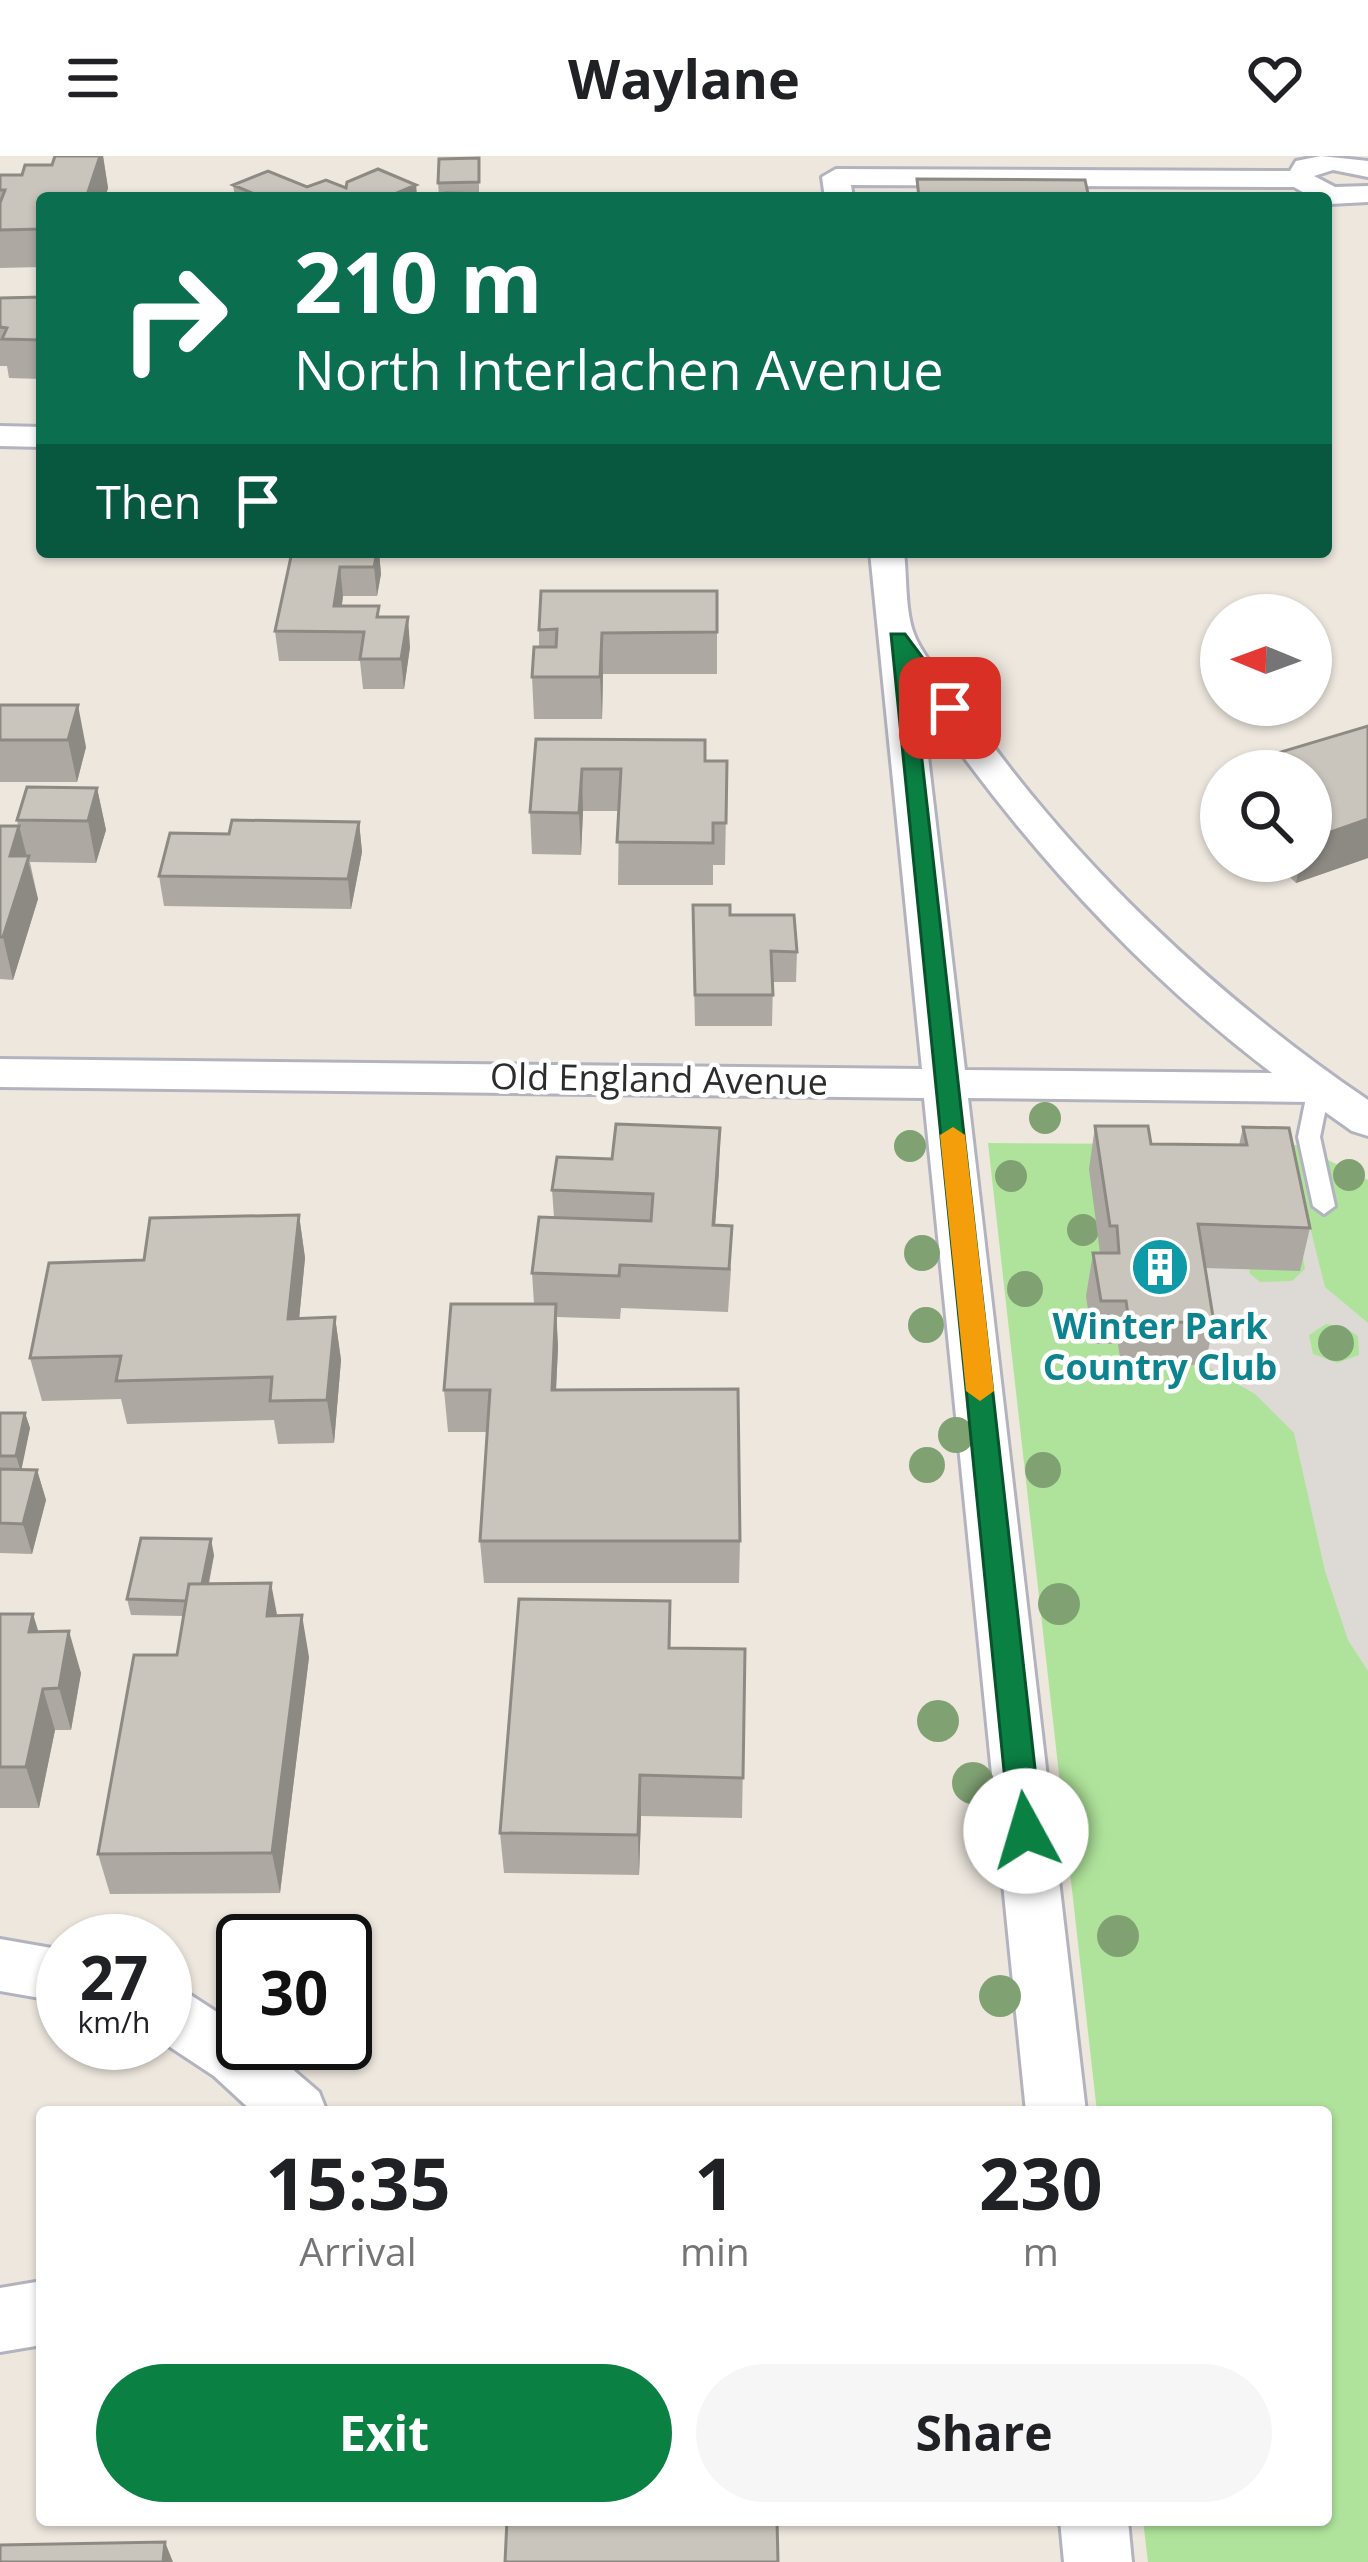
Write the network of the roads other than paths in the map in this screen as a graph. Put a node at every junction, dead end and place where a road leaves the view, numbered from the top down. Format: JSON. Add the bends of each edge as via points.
{"nodes":[{"id":1,"x":1368,"y":169,"type":"edge"},
{"id":2,"x":1298,"y":179,"type":"junction"},
{"id":3,"x":838,"y":187,"type":"edge"},
{"id":4,"x":1322,"y":192,"type":"edge"},
{"id":5,"x":1368,"y":194,"type":"edge"},
{"id":6,"x":1332,"y":196,"type":"edge"},
{"id":7,"x":0,"y":436,"type":"edge"},
{"id":8,"x":36,"y":436,"type":"edge"},
{"id":9,"x":888,"y":558,"type":"edge"},
{"id":10,"x":898,"y":638,"type":"junction"},
{"id":11,"x":0,"y":1072,"type":"edge"},
{"id":12,"x":947,"y":1082,"type":"junction"},
{"id":13,"x":1319,"y":1088,"type":"junction"},
{"id":14,"x":1368,"y":1120,"type":"edge"},
{"id":15,"x":1324,"y":1206,"type":"dead end"},
{"id":16,"x":0,"y":1965,"type":"edge"},
{"id":17,"x":36,"y":1971,"type":"edge"},
{"id":18,"x":192,"y":2029,"type":"edge"},
{"id":19,"x":290,"y":2106,"type":"edge"},
{"id":20,"x":1055,"y":2106,"type":"edge"},
{"id":21,"x":36,"y":2314,"type":"edge"},
{"id":22,"x":0,"y":2320,"type":"edge"},
{"id":23,"x":1095,"y":2526,"type":"edge"},
{"id":24,"x":1098,"y":2562,"type":"edge"}],
"edges":[{"from":1,"to":2,"type":"street","via":[[1318,164]]},
{"from":2,"to":3,"type":"street"},
{"from":2,"to":4,"type":"street"},
{"from":5,"to":6,"type":"street"},
{"from":7,"to":8,"type":"street"},
{"from":9,"to":10,"type":"street"},
{"from":10,"to":12,"type":"street"},
{"from":10,"to":13,"type":"street","via":[[1018,804],[1163,960]]},
{"from":11,"to":12,"type":"street","name":"Old England Avenue"},
{"from":12,"to":13,"type":"street","name":"Old England Avenue"},
{"from":12,"to":20,"type":"street"},
{"from":13,"to":14,"type":"street"},
{"from":13,"to":15,"type":"lane","via":[[1309,1137]]},
{"from":16,"to":17,"type":"street"},
{"from":18,"to":19,"type":"street"},
{"from":21,"to":22,"type":"street"},
{"from":23,"to":24,"type":"street"}]}
